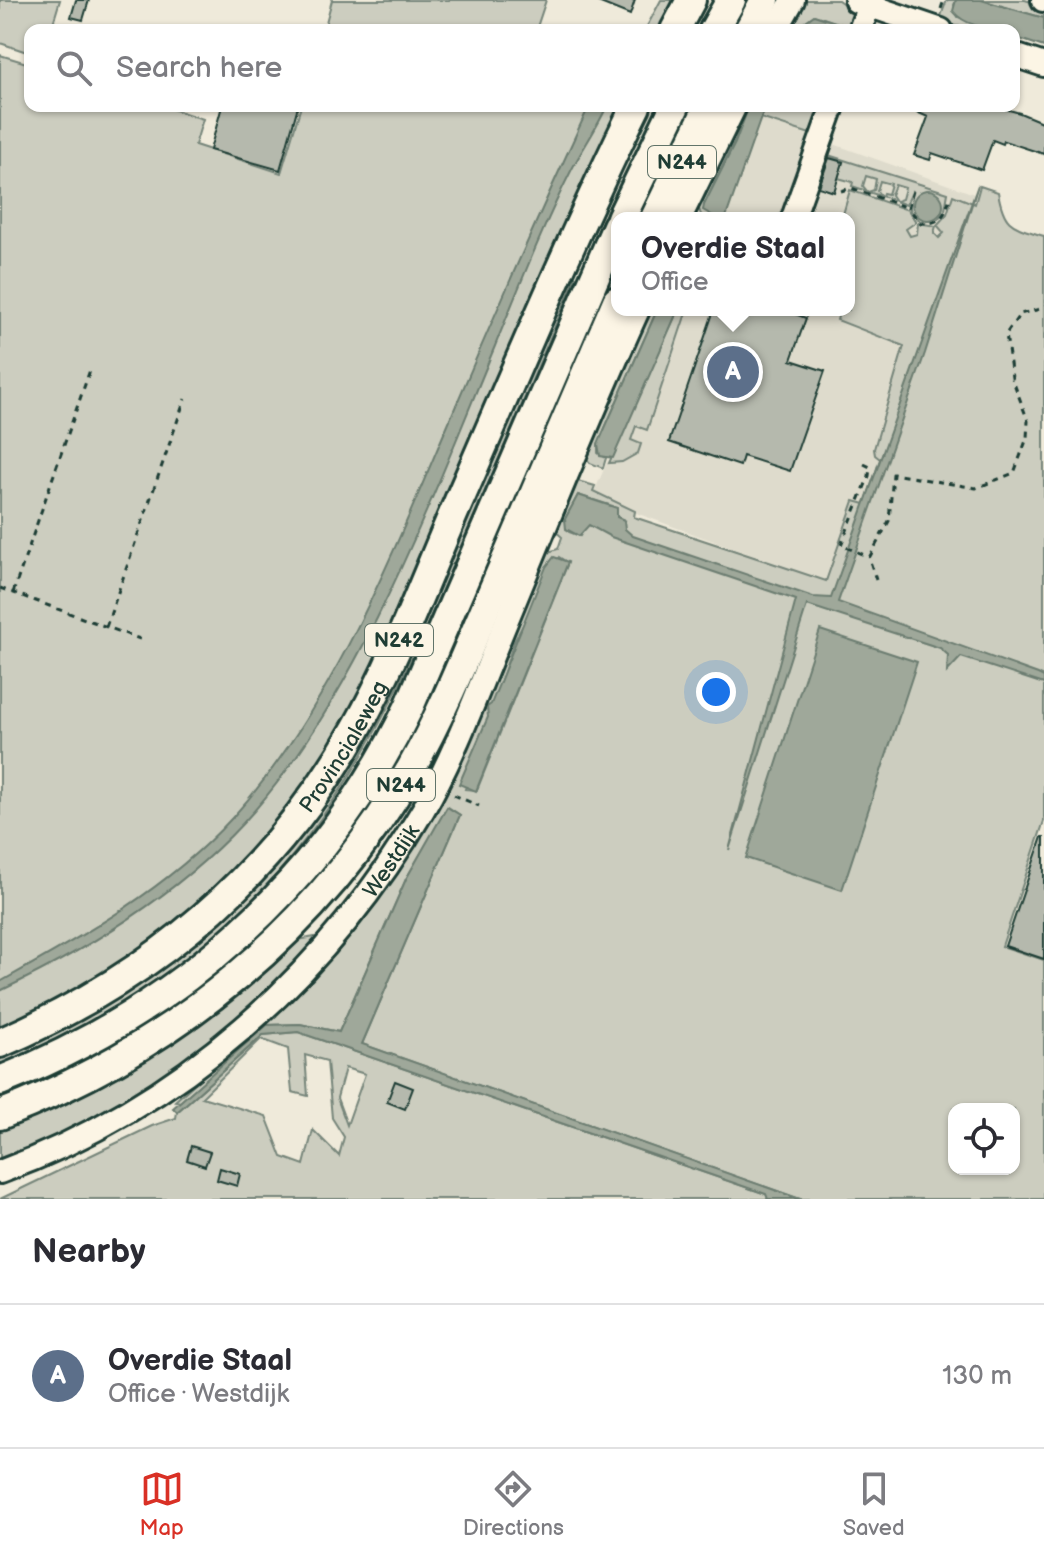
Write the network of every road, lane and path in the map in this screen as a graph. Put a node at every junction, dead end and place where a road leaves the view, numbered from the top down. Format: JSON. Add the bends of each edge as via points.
{"nodes":[{"id":1,"x":691,"y":0,"type":"edge"},
{"id":2,"x":731,"y":0,"type":"edge"},
{"id":3,"x":765,"y":0,"type":"edge"},
{"id":4,"x":793,"y":0,"type":"edge"},
{"id":5,"x":863,"y":3,"type":"edge"},
{"id":6,"x":678,"y":24,"type":"edge"},
{"id":7,"x":717,"y":24,"type":"edge"},
{"id":8,"x":752,"y":24,"type":"edge"},
{"id":9,"x":779,"y":24,"type":"edge"},
{"id":10,"x":861,"y":24,"type":"edge"},
{"id":11,"x":924,"y":24,"type":"edge"},
{"id":12,"x":1020,"y":57,"type":"edge"},
{"id":13,"x":1044,"y":65,"type":"edge"},
{"id":14,"x":633,"y":112,"type":"edge"},
{"id":15,"x":672,"y":112,"type":"edge"},
{"id":16,"x":706,"y":112,"type":"edge"},
{"id":17,"x":732,"y":112,"type":"edge"},
{"id":18,"x":831,"y":112,"type":"edge"},
{"id":19,"x":841,"y":191,"type":"dead end"},
{"id":20,"x":913,"y":191,"type":"dead end"},
{"id":21,"x":950,"y":197,"type":"dead end"},
{"id":22,"x":908,"y":208,"type":"junction"},
{"id":23,"x":624,"y":212,"type":"edge"},
{"id":24,"x":658,"y":212,"type":"edge"},
{"id":25,"x":683,"y":212,"type":"edge"},
{"id":26,"x":795,"y":212,"type":"edge"},
{"id":27,"x":611,"y":240,"type":"edge"},
{"id":28,"x":1044,"y":308,"type":"edge"},
{"id":29,"x":611,"y":315,"type":"edge"},
{"id":30,"x":635,"y":316,"type":"edge"},
{"id":31,"x":91,"y":367,"type":"dead end"},
{"id":32,"x":185,"y":399,"type":"dead end"},
{"id":33,"x":864,"y":464,"type":"dead end"},
{"id":34,"x":869,"y":557,"type":"junction"},
{"id":35,"x":876,"y":580,"type":"dead end"},
{"id":36,"x":0,"y":588,"type":"edge"},
{"id":37,"x":13,"y":593,"type":"junction"},
{"id":38,"x":106,"y":627,"type":"junction"},
{"id":39,"x":140,"y":639,"type":"dead end"},
{"id":40,"x":436,"y":786,"type":"junction"},
{"id":41,"x":479,"y":806,"type":"dead end"},
{"id":42,"x":0,"y":1043,"type":"edge"},
{"id":43,"x":0,"y":1081,"type":"edge"},
{"id":44,"x":0,"y":1115,"type":"edge"},
{"id":45,"x":0,"y":1172,"type":"edge"}],
"edges":[{"from":1,"to":6,"type":"main road"},
{"from":2,"to":7,"type":"main road"},
{"from":3,"to":8,"type":"main road"},
{"from":4,"to":9,"type":"street"},
{"from":5,"to":10,"type":"street"},
{"from":5,"to":11,"type":"street"},
{"from":12,"to":13,"type":"street"},
{"from":14,"to":42,"type":"main road","name":"Provincialeweg","number":"N242","via":[[380,682],[326,779],[253,872],[194,927],[99,996]]},
{"from":15,"to":23,"type":"main road"},
{"from":16,"to":24,"type":"main road","number":"N244"},
{"from":17,"to":25,"type":"street"},
{"from":18,"to":26,"type":"street"},
{"from":19,"to":22,"type":"path","via":[[851,188]]},
{"from":20,"to":22,"type":"path"},
{"from":21,"to":22,"type":"path","via":[[945,215],[935,223],[917,221]]},
{"from":27,"to":43,"type":"main road","name":"Provincialeweg","number":"N242","via":[[409,707],[344,818],[280,896],[200,970],[112,1029]]},
{"from":28,"to":34,"type":"path","via":[[1020,314],[1006,334],[1012,378],[1028,421],[1014,473],[976,488],[893,474],[889,521]]},
{"from":29,"to":44,"type":"main road","name":"Westdijk","number":"N244","via":[[445,700],[412,767],[360,846],[300,918],[212,998],[135,1051]]},
{"from":30,"to":40,"type":"street","name":"Westdijk"},
{"from":31,"to":37,"type":"path"},
{"from":32,"to":38,"type":"path"},
{"from":33,"to":34,"type":"path","via":[[870,467],[869,476],[841,545]]},
{"from":34,"to":35,"type":"path"},
{"from":36,"to":37,"type":"path"},
{"from":37,"to":38,"type":"path"},
{"from":38,"to":39,"type":"path"},
{"from":40,"to":41,"type":"path"},
{"from":40,"to":45,"type":"street","name":"Westdijk","via":[[360,905],[293,983],[244,1027],[144,1102],[57,1149]]}]}
